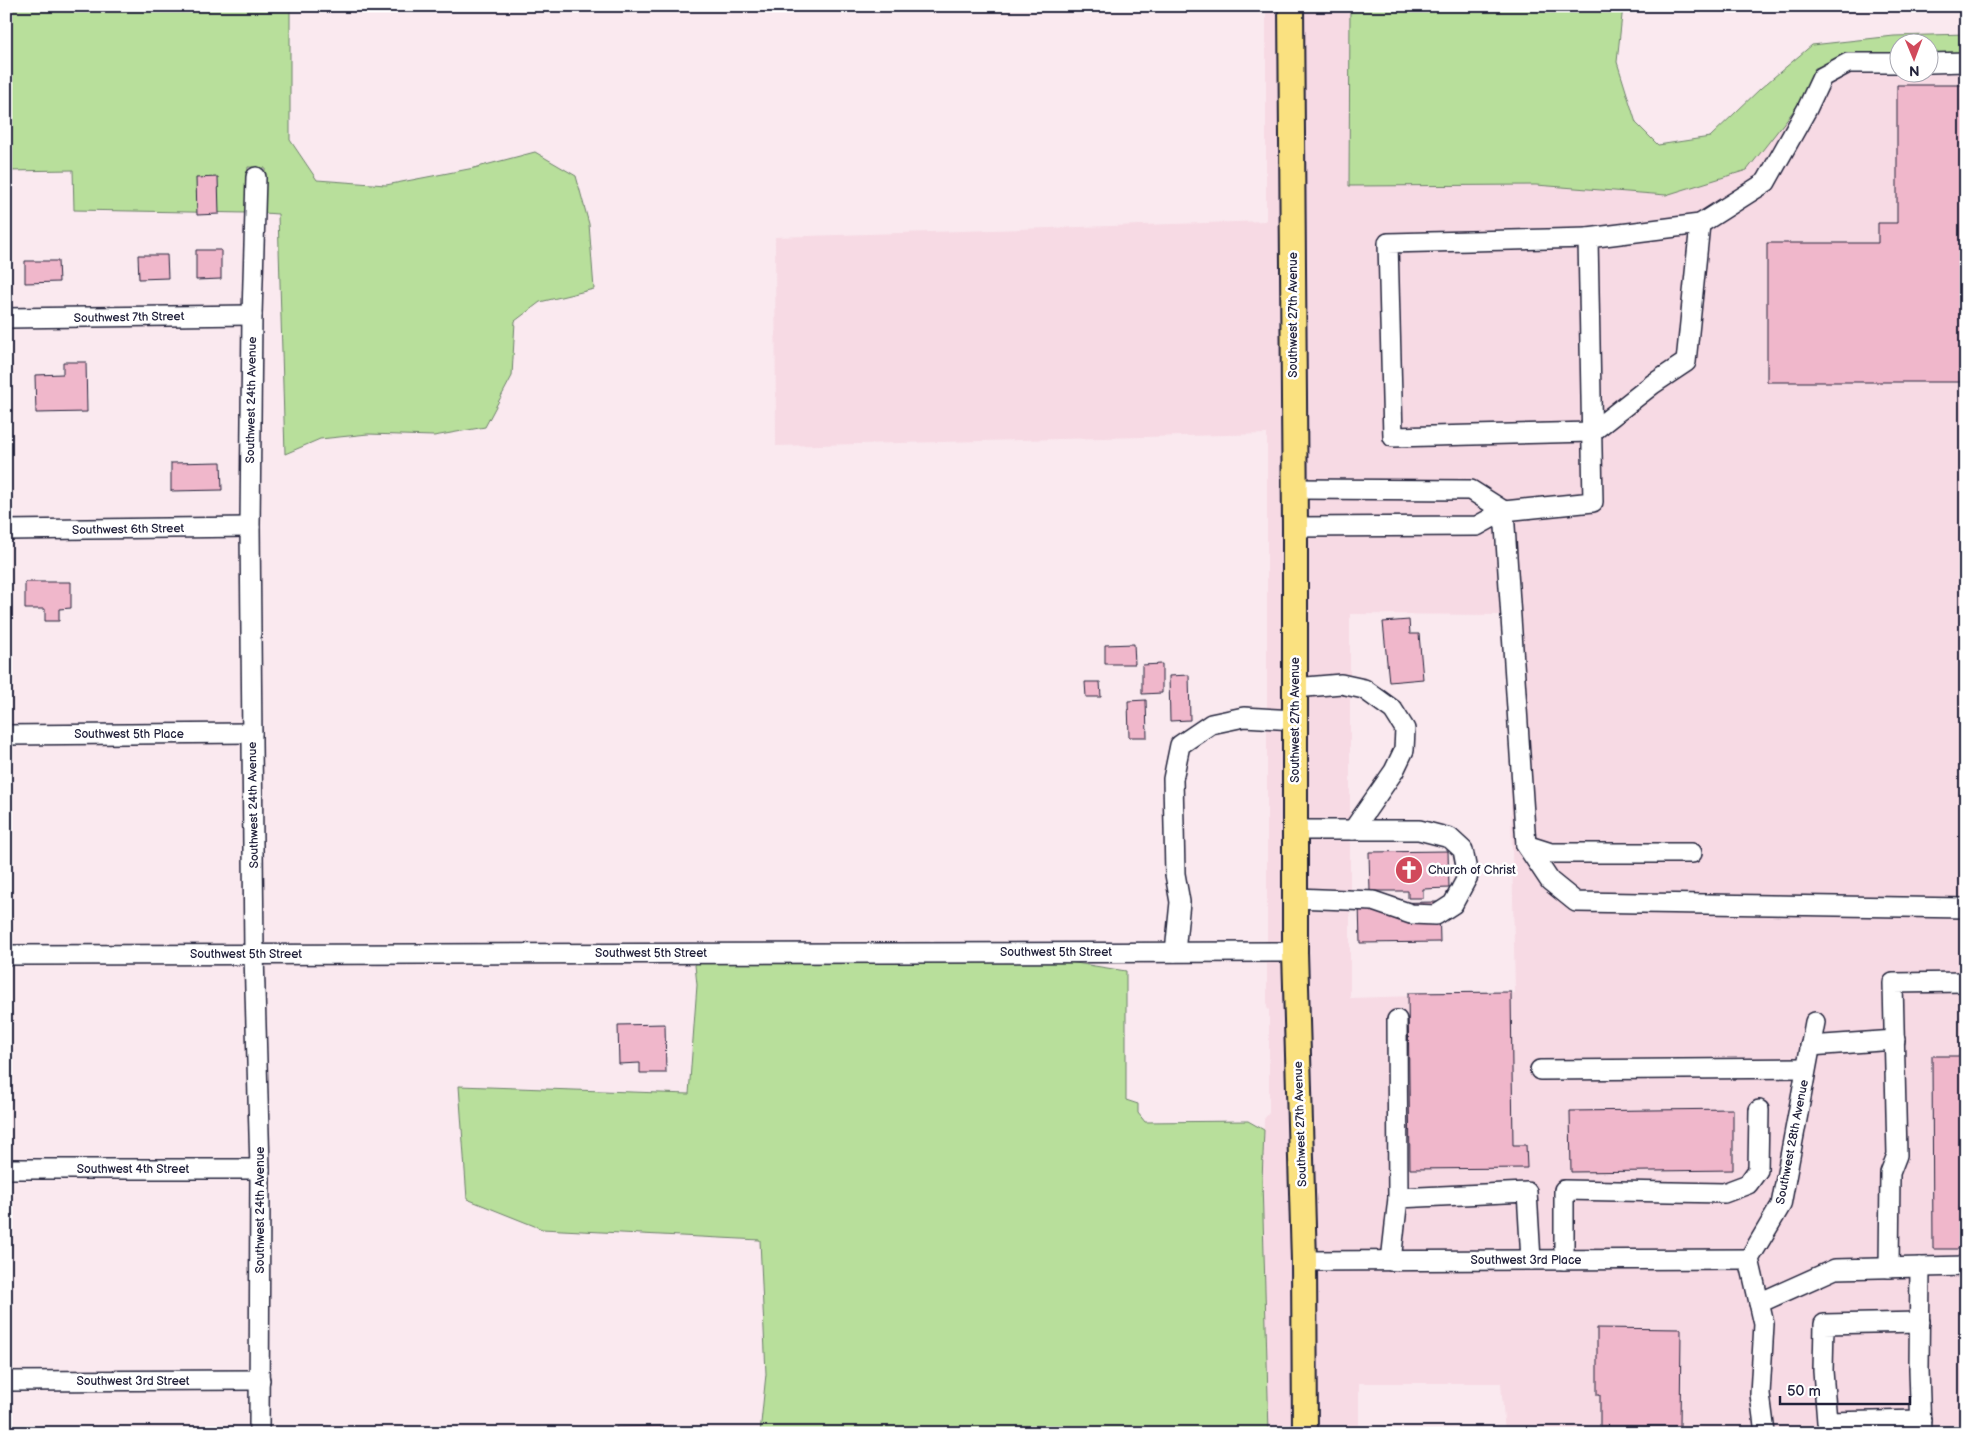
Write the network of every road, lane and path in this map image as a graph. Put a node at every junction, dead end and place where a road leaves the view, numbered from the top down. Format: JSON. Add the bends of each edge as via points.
{"nodes":[{"id":1,"x":1291,"y":6,"type":"edge"},
{"id":2,"x":1966,"y":62,"type":"edge"},
{"id":3,"x":1890,"y":63,"type":"edge"},
{"id":4,"x":1940,"y":63,"type":"edge"},
{"id":5,"x":256,"y":177,"type":"dead end"},
{"id":6,"x":1700,"y":224,"type":"junction"},
{"id":7,"x":1588,"y":238,"type":"junction"},
{"id":8,"x":252,"y":315,"type":"junction"},
{"id":9,"x":6,"y":318,"type":"edge"},
{"id":10,"x":1592,"y":432,"type":"junction"},
{"id":11,"x":1294,"y":489,"type":"junction"},
{"id":12,"x":1504,"y":511,"type":"junction"},
{"id":13,"x":250,"y":527,"type":"junction"},
{"id":14,"x":1295,"y":527,"type":"junction"},
{"id":15,"x":6,"y":530,"type":"edge"},
{"id":16,"x":1295,"y":688,"type":"junction"},
{"id":17,"x":1295,"y":720,"type":"junction"},
{"id":18,"x":252,"y":734,"type":"junction"},
{"id":19,"x":6,"y":735,"type":"edge"},
{"id":20,"x":1295,"y":830,"type":"junction"},
{"id":21,"x":1353,"y":830,"type":"junction"},
{"id":22,"x":1526,"y":845,"type":"junction"},
{"id":23,"x":1692,"y":853,"type":"dead end"},
{"id":24,"x":1295,"y":898,"type":"junction"},
{"id":25,"x":1966,"y":908,"type":"edge"},
{"id":26,"x":1175,"y":952,"type":"junction"},
{"id":27,"x":1295,"y":952,"type":"junction"},
{"id":28,"x":254,"y":954,"type":"junction"},
{"id":29,"x":6,"y":956,"type":"edge"},
{"id":30,"x":1966,"y":982,"type":"edge"},
{"id":31,"x":1397,"y":1020,"type":"dead end"},
{"id":32,"x":1815,"y":1022,"type":"dead end"},
{"id":33,"x":1895,"y":1040,"type":"junction"},
{"id":34,"x":1810,"y":1046,"type":"junction"},
{"id":35,"x":1806,"y":1068,"type":"junction"},
{"id":36,"x":1540,"y":1070,"type":"dead end"},
{"id":37,"x":1758,"y":1110,"type":"dead end"},
{"id":38,"x":6,"y":1169,"type":"edge"},
{"id":39,"x":260,"y":1169,"type":"junction"},
{"id":40,"x":1398,"y":1198,"type":"junction"},
{"id":41,"x":1749,"y":1259,"type":"junction"},
{"id":42,"x":1531,"y":1260,"type":"junction"},
{"id":43,"x":1564,"y":1260,"type":"junction"},
{"id":44,"x":1304,"y":1261,"type":"junction"},
{"id":45,"x":1391,"y":1261,"type":"junction"},
{"id":46,"x":1966,"y":1266,"type":"edge"},
{"id":47,"x":1920,"y":1267,"type":"junction"},
{"id":48,"x":1889,"y":1268,"type":"junction"},
{"id":49,"x":1759,"y":1303,"type":"junction"},
{"id":50,"x":1920,"y":1322,"type":"junction"},
{"id":51,"x":260,"y":1380,"type":"junction"},
{"id":52,"x":6,"y":1381,"type":"edge"},
{"id":53,"x":1921,"y":1426,"type":"edge"},
{"id":54,"x":259,"y":1433,"type":"edge"},
{"id":55,"x":1304,"y":1433,"type":"edge"},
{"id":56,"x":1765,"y":1433,"type":"edge"}],
"edges":[{"from":1,"to":11,"type":"main road","name":"Southwest 27th Avenue"},
{"from":2,"to":4,"type":"street"},
{"from":3,"to":6,"type":"street","via":[[1848,63],[1822,78],[1766,182]]},
{"from":5,"to":8,"type":"street","name":"Southwest 24th Avenue"},
{"from":6,"to":7,"type":"street"},
{"from":6,"to":10,"type":"street","via":[[1686,362]]},
{"from":7,"to":10,"type":"street"},
{"from":7,"to":10,"type":"street","via":[[1388,243],[1393,437]]},
{"from":8,"to":9,"type":"street","name":"Southwest 7th Street"},
{"from":8,"to":13,"type":"street","name":"Southwest 24th Avenue"},
{"from":10,"to":12,"type":"street","via":[[1594,502]]},
{"from":11,"to":12,"type":"street","via":[[1471,490]]},
{"from":11,"to":14,"type":"main road","name":"Southwest 27th Avenue"},
{"from":12,"to":14,"type":"street","via":[[1477,526]]},
{"from":12,"to":22,"type":"street"},
{"from":13,"to":15,"type":"street","name":"Southwest 6th Street"},
{"from":13,"to":18,"type":"street","name":"Southwest 24th Avenue"},
{"from":14,"to":16,"type":"main road","name":"Southwest 27th Avenue"},
{"from":16,"to":17,"type":"main road","name":"Southwest 27th Avenue"},
{"from":16,"to":21,"type":"street","via":[[1341,684],[1364,688],[1393,710],[1406,729],[1404,750],[1394,771]]},
{"from":17,"to":20,"type":"main road","name":"Southwest 27th Avenue"},
{"from":17,"to":26,"type":"street","via":[[1244,717],[1212,724],[1180,745],[1173,779],[1175,874],[1180,902]]},
{"from":18,"to":19,"type":"street","name":"Southwest 5th Place"},
{"from":18,"to":28,"type":"street","name":"Southwest 24th Avenue"},
{"from":20,"to":21,"type":"street"},
{"from":20,"to":24,"type":"main road","name":"Southwest 27th Avenue"},
{"from":21,"to":24,"type":"street","via":[[1419,830],[1450,838],[1463,850],[1468,876],[1453,904],[1436,916],[1411,914],[1374,901]]},
{"from":22,"to":23,"type":"street","via":[[1551,853]]},
{"from":22,"to":25,"type":"street","via":[[1550,881],[1576,902]]},
{"from":24,"to":27,"type":"main road","name":"Southwest 27th Avenue"},
{"from":26,"to":27,"type":"street","name":"Southwest 5th Street"},
{"from":26,"to":28,"type":"street","name":"Southwest 5th Street"},
{"from":27,"to":44,"type":"main road","name":"Southwest 27th Avenue"},
{"from":28,"to":29,"type":"street","name":"Southwest 5th Street"},
{"from":28,"to":39,"type":"street","name":"Southwest 24th Avenue"},
{"from":30,"to":33,"type":"street","via":[[1893,983]]},
{"from":31,"to":40,"type":"street"},
{"from":32,"to":34,"type":"street","name":"Southwest 28th Avenue"},
{"from":33,"to":34,"type":"street"},
{"from":33,"to":48,"type":"street","via":[[1897,1154],[1890,1173]]},
{"from":34,"to":35,"type":"street","name":"Southwest 28th Avenue"},
{"from":35,"to":36,"type":"street"},
{"from":35,"to":41,"type":"street","name":"Southwest 28th Avenue","via":[[1781,1205]]},
{"from":37,"to":43,"type":"street","via":[[1758,1170],[1748,1184],[1724,1193],[1564,1190]]},
{"from":38,"to":39,"type":"street","name":"Southwest 4th Street"},
{"from":39,"to":51,"type":"street","name":"Southwest 24th Avenue"},
{"from":40,"to":42,"type":"street","via":[[1527,1192]]},
{"from":40,"to":45,"type":"street"},
{"from":41,"to":43,"type":"street","name":"Southwest 3rd Place"},
{"from":41,"to":49,"type":"street"},
{"from":42,"to":43,"type":"street","name":"Southwest 3rd Place"},
{"from":42,"to":45,"type":"street","name":"Southwest 3rd Place"},
{"from":44,"to":45,"type":"street","name":"Southwest 3rd Place"},
{"from":44,"to":55,"type":"main road","name":"Southwest 27th Avenue"},
{"from":46,"to":47,"type":"street"},
{"from":47,"to":48,"type":"street"},
{"from":47,"to":50,"type":"street"},
{"from":48,"to":49,"type":"street","via":[[1835,1269]]},
{"from":49,"to":56,"type":"street","via":[[1764,1324],[1760,1394]]},
{"from":50,"to":53,"type":"street"},
{"from":50,"to":53,"type":"street","via":[[1824,1324],[1823,1371],[1827,1422]]},
{"from":51,"to":52,"type":"street","name":"Southwest 3rd Street"},
{"from":51,"to":54,"type":"street","name":"Southwest 24th Avenue"}]}
